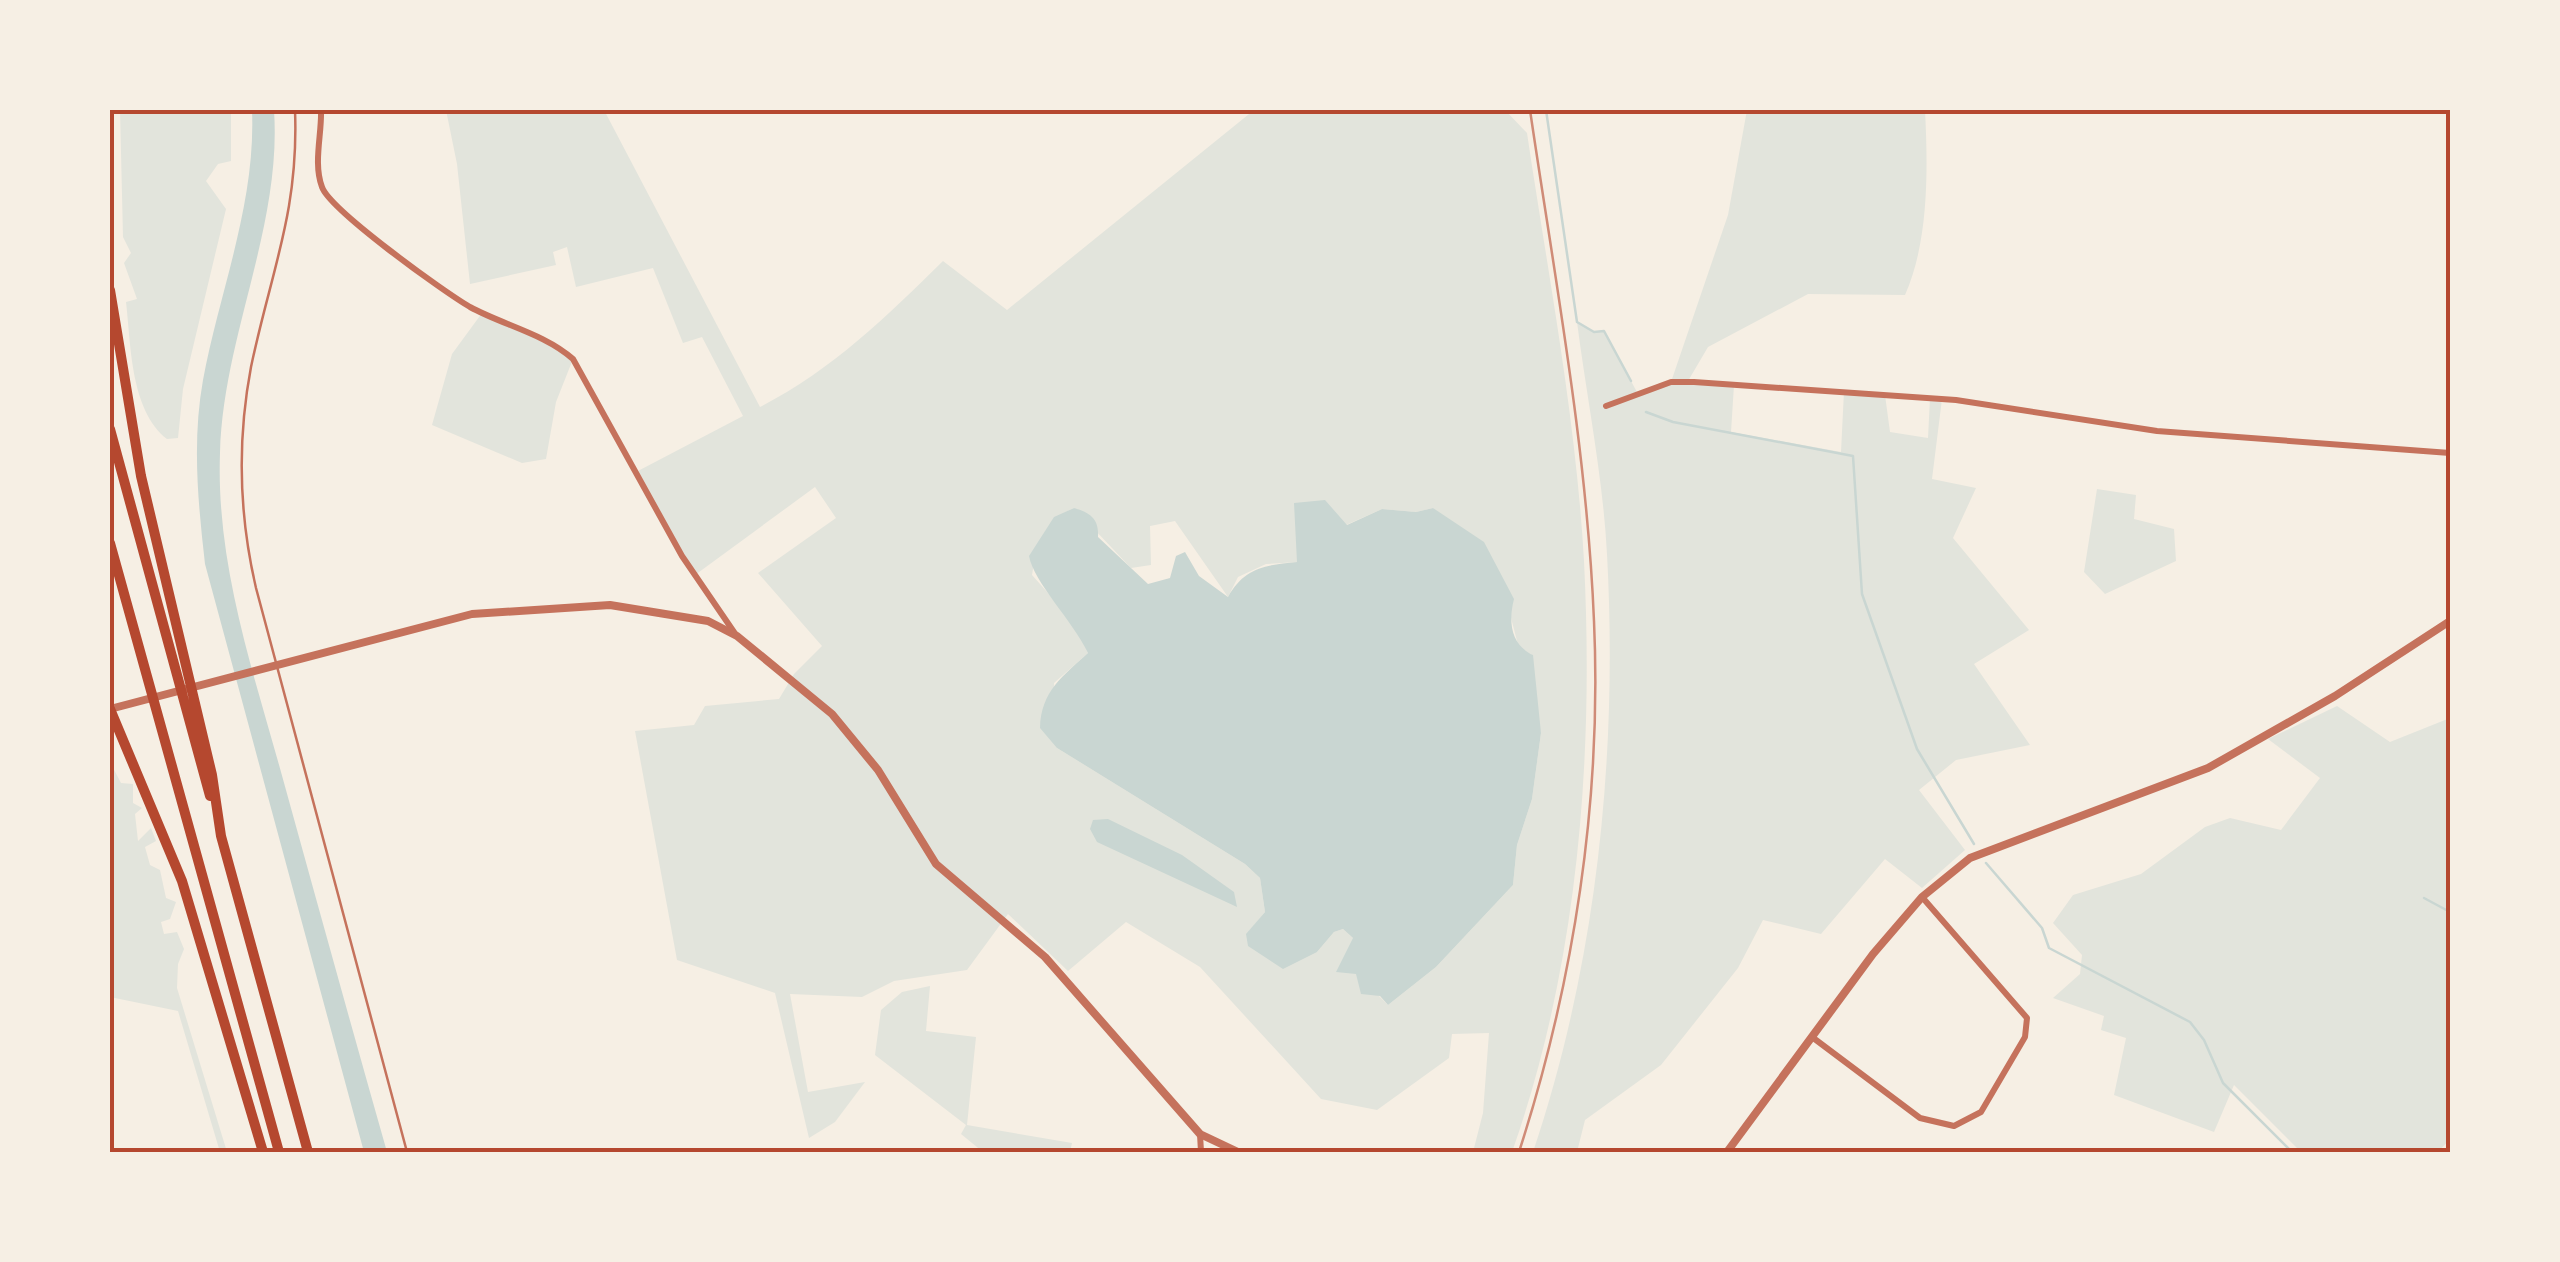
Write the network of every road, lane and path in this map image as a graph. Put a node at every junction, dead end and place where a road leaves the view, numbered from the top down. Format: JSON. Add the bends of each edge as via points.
{"nodes":[{"id":1,"x":294,"y":110,"type":"edge"},
{"id":2,"x":321,"y":110,"type":"edge"},
{"id":3,"x":110,"y":290,"type":"edge"},
{"id":4,"x":1606,"y":406,"type":"dead end"},
{"id":5,"x":110,"y":428,"type":"edge"},
{"id":6,"x":2450,"y":453,"type":"edge"},
{"id":7,"x":110,"y":543,"type":"edge"},
{"id":8,"x":2450,"y":621,"type":"edge"},
{"id":9,"x":737,"y":636,"type":"junction"},
{"id":10,"x":110,"y":709,"type":"edge"},
{"id":11,"x":221,"y":836,"type":"junction"},
{"id":12,"x":1922,"y":897,"type":"junction"},
{"id":13,"x":1810,"y":1036,"type":"junction"},
{"id":14,"x":1200,"y":1134,"type":"junction"},
{"id":15,"x":264,"y":1152,"type":"edge"},
{"id":16,"x":278,"y":1152,"type":"edge"},
{"id":17,"x":308,"y":1152,"type":"edge"},
{"id":18,"x":406,"y":1152,"type":"edge"},
{"id":19,"x":1201,"y":1152,"type":"edge"},
{"id":20,"x":1238,"y":1152,"type":"edge"},
{"id":21,"x":1727,"y":1152,"type":"edge"}],
"edges":[{"from":1,"to":18,"type":"lane","via":[[292,210],[244,412],[247,547]]},
{"from":2,"to":9,"type":"street","via":[[320,178],[330,201],[438,287],[573,359],[682,556]]},
{"from":3,"to":11,"type":"highway","via":[[126,405]]},
{"from":4,"to":6,"type":"street","via":[[1671,382],[1694,382],[1956,400],[2156,430]]},
{"from":5,"to":11,"type":"highway"},
{"from":7,"to":16,"type":"highway"},
{"from":8,"to":12,"type":"street","via":[[2208,768],[1983,852]]},
{"from":9,"to":10,"type":"street","via":[[674,612],[580,605],[472,614]]},
{"from":9,"to":14,"type":"street","via":[[832,714],[878,770],[936,864],[1045,957]]},
{"from":10,"to":15,"type":"highway","via":[[182,880]]},
{"from":11,"to":17,"type":"highway"},
{"from":12,"to":13,"type":"street"},
{"from":12,"to":13,"type":"street","via":[[2027,1018],[2026,1037],[1981,1112],[1954,1126],[1920,1118]]},
{"from":13,"to":21,"type":"street"},
{"from":14,"to":19,"type":"street"},
{"from":14,"to":20,"type":"street"}]}
